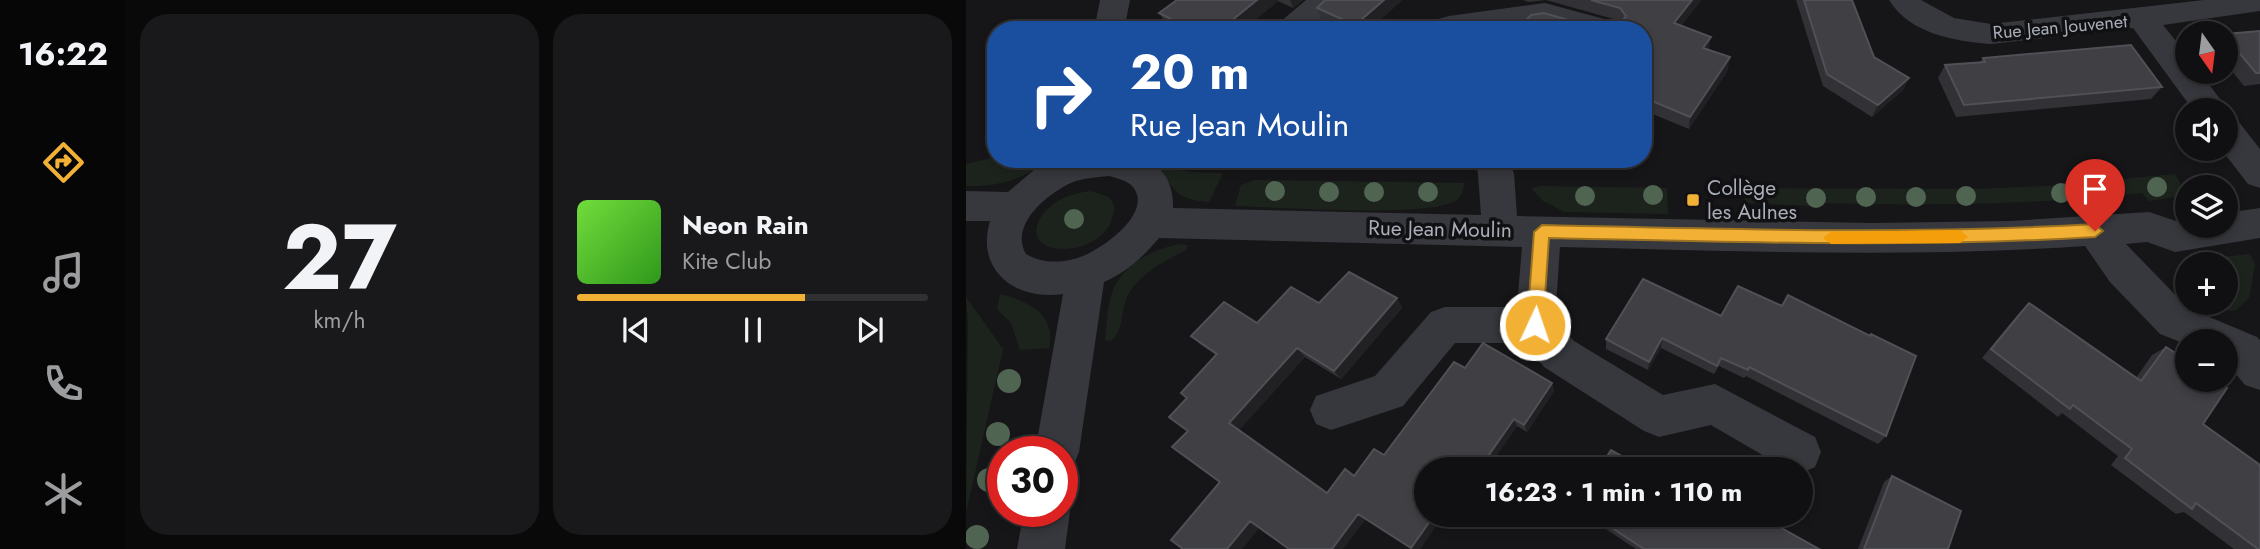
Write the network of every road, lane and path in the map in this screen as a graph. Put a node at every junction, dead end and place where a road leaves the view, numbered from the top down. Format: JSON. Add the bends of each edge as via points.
{"nodes":[{"id":1,"x":1115,"y":0,"type":"edge"},
{"id":2,"x":1324,"y":0,"type":"edge"},
{"id":3,"x":1904,"y":0,"type":"edge"},
{"id":4,"x":2257,"y":0,"type":"edge"},
{"id":5,"x":1447,"y":19,"type":"edge"},
{"id":6,"x":2142,"y":19,"type":"junction"},
{"id":7,"x":1111,"y":21,"type":"edge"},
{"id":8,"x":1300,"y":21,"type":"edge"},
{"id":9,"x":1575,"y":21,"type":"edge"},
{"id":10,"x":2202,"y":98,"type":"edge"},
{"id":11,"x":2238,"y":146,"type":"edge"},
{"id":12,"x":1073,"y":168,"type":"edge"},
{"id":13,"x":1131,"y":168,"type":"edge"},
{"id":14,"x":1494,"y":168,"type":"edge"},
{"id":15,"x":2260,"y":174,"type":"edge"},
{"id":16,"x":2238,"y":201,"type":"edge"},
{"id":17,"x":2260,"y":201,"type":"edge"},
{"id":18,"x":966,"y":206,"type":"edge"},
{"id":19,"x":1015,"y":207,"type":"junction"},
{"id":20,"x":2175,"y":211,"type":"edge"},
{"id":21,"x":1150,"y":223,"type":"junction"},
{"id":22,"x":2260,"y":223,"type":"edge"},
{"id":23,"x":2149,"y":227,"type":"junction"},
{"id":24,"x":1500,"y":231,"type":"junction"},
{"id":25,"x":2095,"y":231,"type":"junction"},
{"id":26,"x":1542,"y":232,"type":"junction"},
{"id":27,"x":1086,"y":273,"type":"junction"},
{"id":28,"x":1535,"y":325,"type":"junction"},
{"id":29,"x":2193,"y":329,"type":"edge"},
{"id":30,"x":2238,"y":348,"type":"edge"},
{"id":31,"x":2260,"y":371,"type":"edge"},
{"id":32,"x":1331,"y":410,"type":"dead end"},
{"id":33,"x":1060,"y":436,"type":"edge"},
{"id":34,"x":1799,"y":452,"type":"dead end"},
{"id":35,"x":1044,"y":527,"type":"edge"},
{"id":36,"x":1041,"y":549,"type":"edge"}],
"edges":[{"from":1,"to":7,"type":"street"},
{"from":2,"to":8,"type":"street"},
{"from":3,"to":6,"type":"street","name":"Rue Jean Jouvenet","via":[[1935,23],[1960,32],[1991,34]]},
{"from":4,"to":6,"type":"street","name":"Rue Jean Jouvenet"},
{"from":5,"to":9,"type":"street","via":[[1545,13]]},
{"from":6,"to":10,"type":"street","name":"Rue Jean Jouvenet"},
{"from":11,"to":15,"type":"street"},
{"from":12,"to":19,"type":"street","via":[[1046,180]]},
{"from":13,"to":21,"type":"street","via":[[1145,174],[1154,187],[1157,204]]},
{"from":14,"to":24,"type":"street"},
{"from":16,"to":17,"type":"street"},
{"from":18,"to":19,"type":"street"},
{"from":19,"to":27,"type":"street","via":[[1002,243],[1006,259],[1019,272],[1060,279]]},
{"from":20,"to":23,"type":"street","name":"Rue Jean Moulin","via":[[2161,214]]},
{"from":21,"to":24,"type":"street","name":"Rue Jean Moulin"},
{"from":21,"to":27,"type":"street","via":[[1118,258]]},
{"from":22,"to":23,"type":"street","name":"Rue Jean Moulin","via":[[2175,237]]},
{"from":23,"to":25,"type":"street","name":"Rue Jean Moulin"},
{"from":24,"to":26,"type":"street","name":"Rue Jean Moulin"},
{"from":25,"to":26,"type":"street","name":"Rue Jean Moulin","via":[[1871,239]]},
{"from":25,"to":29,"type":"street","via":[[2124,270],[2174,321]]},
{"from":26,"to":28,"type":"street"},
{"from":27,"to":33,"type":"street"},
{"from":28,"to":32,"type":"street","via":[[1445,325],[1388,392]]},
{"from":28,"to":34,"type":"street","via":[[1559,354],[1659,416],[1715,404]]},
{"from":30,"to":31,"type":"street"},
{"from":35,"to":36,"type":"street"}]}
